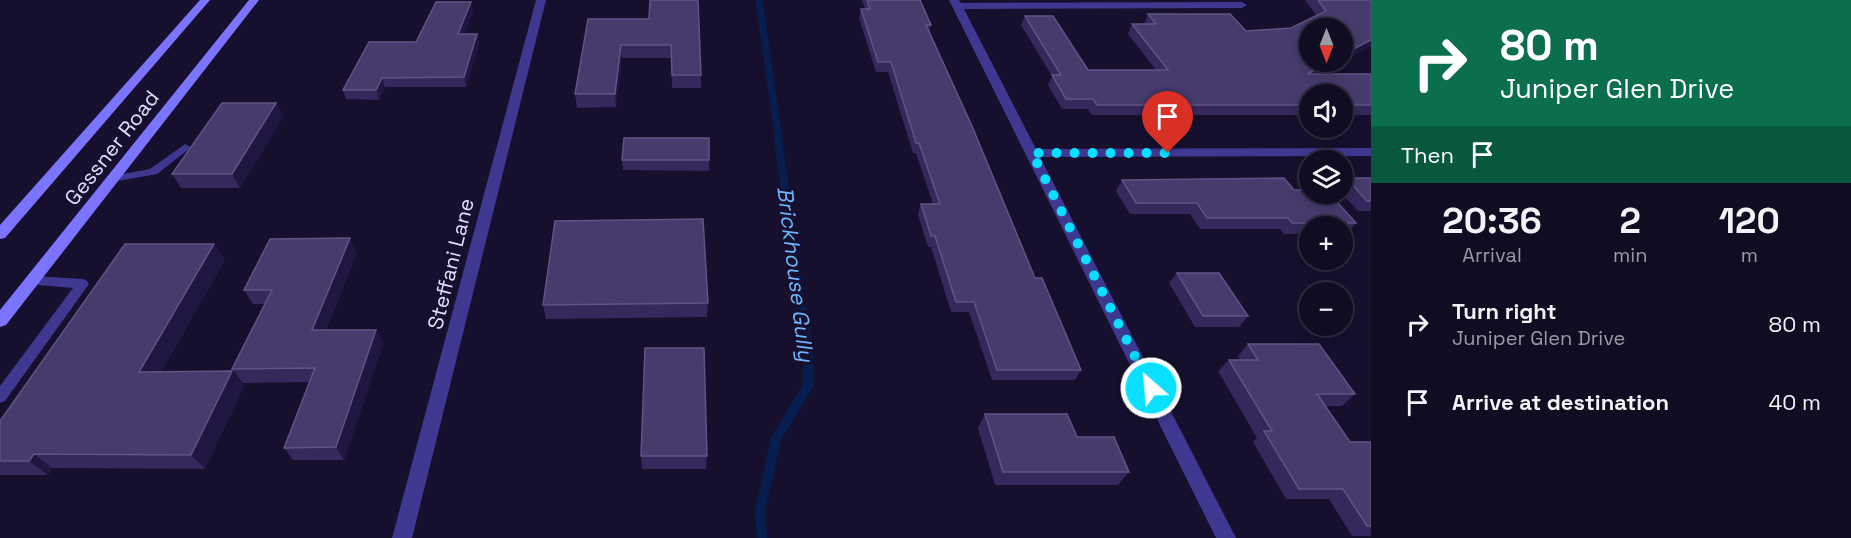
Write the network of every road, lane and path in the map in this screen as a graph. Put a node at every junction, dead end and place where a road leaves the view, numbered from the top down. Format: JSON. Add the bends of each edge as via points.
{"nodes":[{"id":1,"x":206,"y":0,"type":"edge"},
{"id":2,"x":254,"y":0,"type":"edge"},
{"id":3,"x":541,"y":0,"type":"edge"},
{"id":4,"x":956,"y":3,"type":"edge"},
{"id":5,"x":1242,"y":5,"type":"dead end"},
{"id":6,"x":185,"y":147,"type":"dead end"},
{"id":7,"x":1371,"y":152,"type":"edge"},
{"id":8,"x":1032,"y":153,"type":"junction"},
{"id":9,"x":112,"y":179,"type":"junction"},
{"id":10,"x":0,"y":234,"type":"edge"},
{"id":11,"x":32,"y":281,"type":"junction"},
{"id":12,"x":0,"y":321,"type":"edge"},
{"id":13,"x":0,"y":397,"type":"edge"},
{"id":14,"x":402,"y":538,"type":"edge"},
{"id":15,"x":1226,"y":538,"type":"edge"}],
"edges":[{"from":1,"to":10,"type":"main road","name":"Gessner Road"},
{"from":2,"to":9,"type":"main road","name":"Gessner Road"},
{"from":3,"to":14,"type":"street","name":"Steffani Lane"},
{"from":4,"to":5,"type":"street"},
{"from":4,"to":8,"type":"street"},
{"from":6,"to":9,"type":"lane","via":[[153,172]]},
{"from":7,"to":8,"type":"street"},
{"from":8,"to":15,"type":"street"},
{"from":9,"to":11,"type":"main road","name":"Gessner Road"},
{"from":11,"to":12,"type":"main road","name":"Gessner Road"},
{"from":11,"to":13,"type":"lane","via":[[83,284]]}]}
